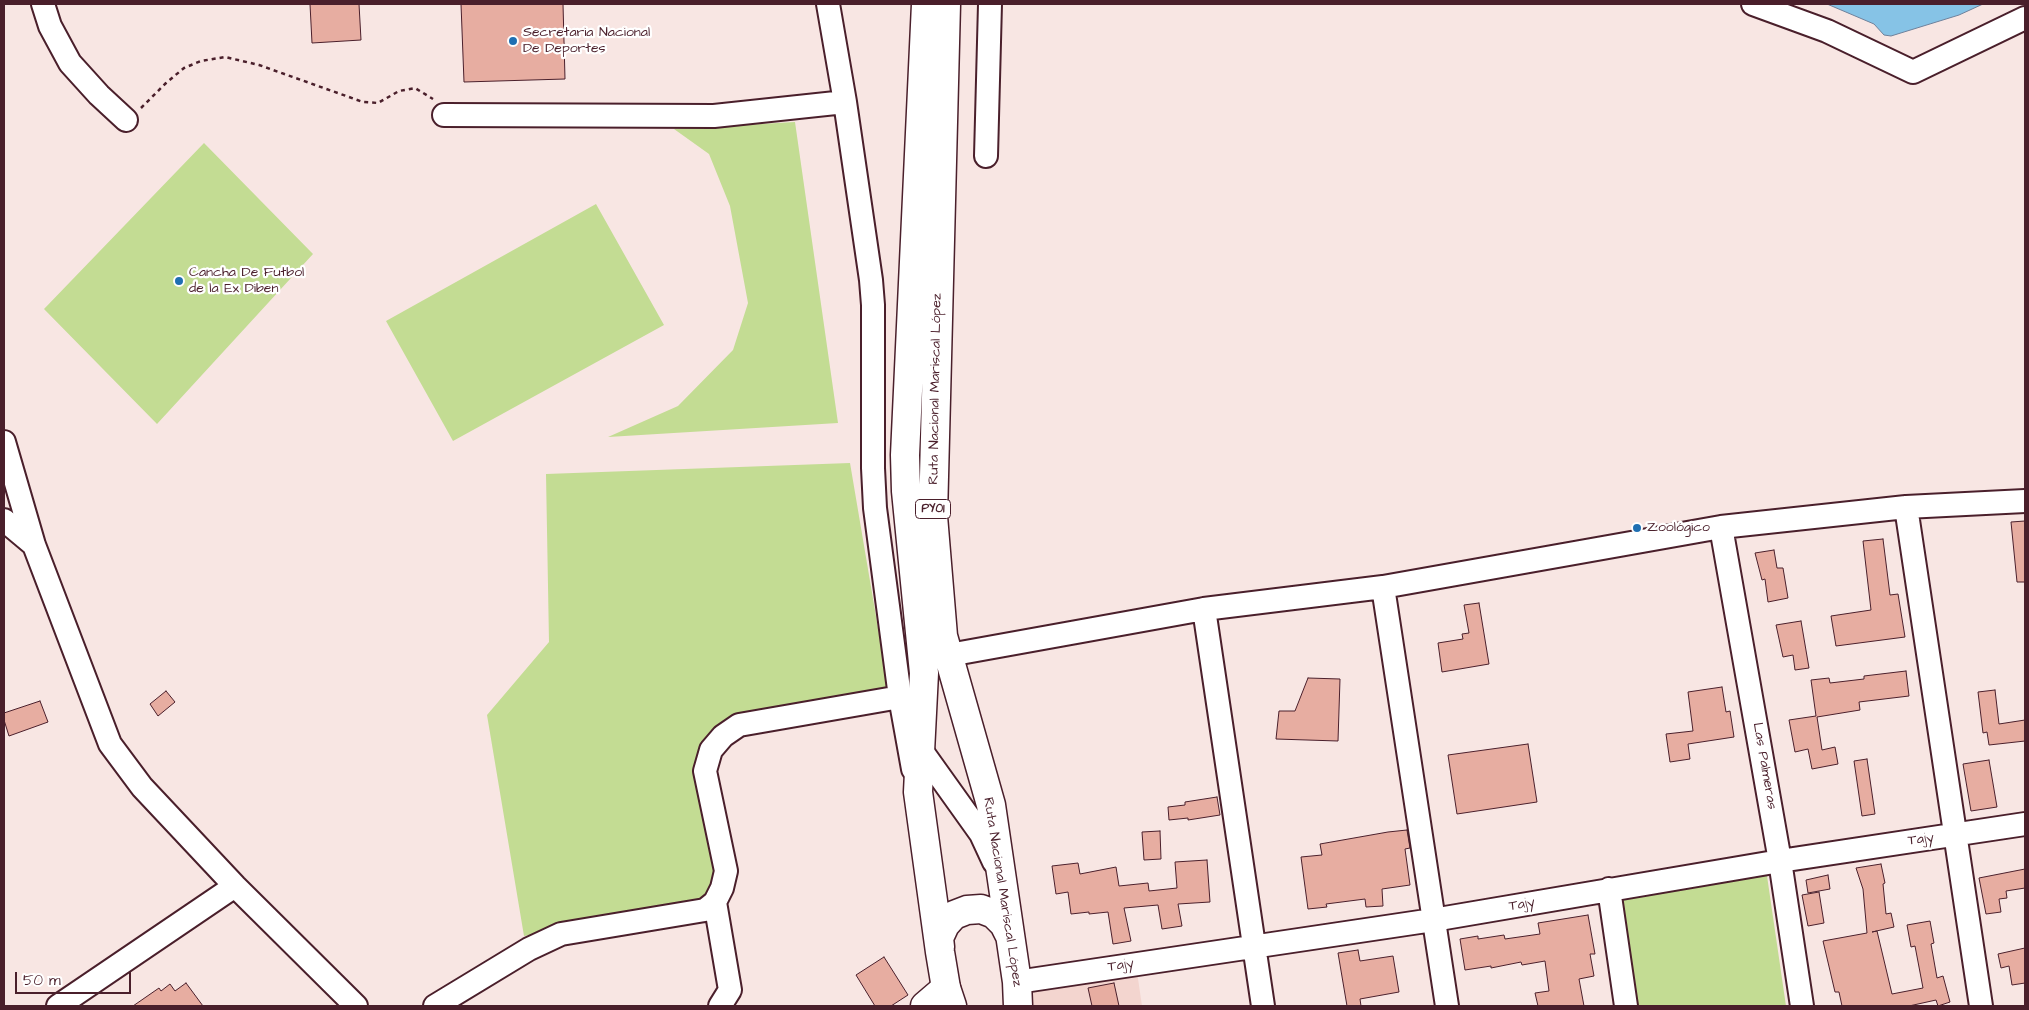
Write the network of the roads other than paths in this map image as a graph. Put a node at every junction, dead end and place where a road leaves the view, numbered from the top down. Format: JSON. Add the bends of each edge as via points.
{"nodes":[{"id":1,"x":43,"y":4,"type":"edge"},
{"id":2,"x":828,"y":4,"type":"edge"},
{"id":3,"x":926,"y":4,"type":"edge"},
{"id":4,"x":946,"y":4,"type":"edge"},
{"id":5,"x":990,"y":4,"type":"edge"},
{"id":6,"x":1753,"y":4,"type":"edge"},
{"id":7,"x":2025,"y":18,"type":"edge"},
{"id":8,"x":845,"y":102,"type":"junction"},
{"id":9,"x":444,"y":115,"type":"road end"},
{"id":10,"x":126,"y":120,"type":"road end"},
{"id":11,"x":986,"y":156,"type":"dead end"},
{"id":12,"x":4,"y":442,"type":"edge"},
{"id":13,"x":2025,"y":500,"type":"edge"},
{"id":14,"x":1906,"y":507,"type":"junction"},
{"id":15,"x":4,"y":520,"type":"edge"},
{"id":16,"x":1721,"y":527,"type":"junction"},
{"id":17,"x":34,"y":545,"type":"junction"},
{"id":18,"x":1383,"y":586,"type":"junction"},
{"id":19,"x":1204,"y":610,"type":"junction"},
{"id":20,"x":949,"y":655,"type":"junction"},
{"id":21,"x":900,"y":697,"type":"junction"},
{"id":22,"x":904,"y":720,"type":"junction"},
{"id":23,"x":919,"y":748,"type":"junction"},
{"id":24,"x":918,"y":792,"type":"junction"},
{"id":25,"x":2025,"y":824,"type":"edge"},
{"id":26,"x":1955,"y":835,"type":"junction"},
{"id":27,"x":1780,"y":861,"type":"junction"},
{"id":28,"x":1003,"y":885,"type":"junction"},
{"id":29,"x":235,"y":886,"type":"junction"},
{"id":30,"x":1608,"y":889,"type":"junction"},
{"id":31,"x":715,"y":902,"type":"junction"},
{"id":32,"x":1433,"y":920,"type":"junction"},
{"id":33,"x":1010,"y":936,"type":"junction"},
{"id":34,"x":1253,"y":947,"type":"junction"},
{"id":35,"x":940,"y":952,"type":"junction"},
{"id":36,"x":1018,"y":994,"type":"edge"},
{"id":37,"x":954,"y":1000,"type":"edge"},
{"id":38,"x":58,"y":1006,"type":"edge"},
{"id":39,"x":356,"y":1006,"type":"edge"},
{"id":40,"x":435,"y":1006,"type":"edge"},
{"id":41,"x":720,"y":1006,"type":"edge"},
{"id":42,"x":925,"y":1006,"type":"edge"},
{"id":43,"x":1001,"y":1006,"type":"edge"},
{"id":44,"x":1263,"y":1006,"type":"edge"},
{"id":45,"x":1447,"y":1006,"type":"edge"},
{"id":46,"x":1626,"y":1006,"type":"edge"},
{"id":47,"x":1802,"y":1006,"type":"edge"},
{"id":48,"x":1981,"y":1006,"type":"edge"}],
"edges":[{"from":1,"to":10,"type":"street","via":[[50,26],[70,62]]},
{"from":2,"to":8,"type":"street"},
{"from":3,"to":23,"type":"main road","name":"Ruta Nacional Mariscal López","number":"PY01","via":[[905,456],[910,548],[924,673]]},
{"from":4,"to":20,"type":"main road","name":"Ruta Nacional Mariscal López","number":"PY01","via":[[932,516],[944,636]]},
{"from":5,"to":11,"type":"street"},
{"from":6,"to":7,"type":"street","via":[[1826,32],[1913,72]]},
{"from":8,"to":9,"type":"street","via":[[714,116]]},
{"from":8,"to":21,"type":"street","via":[[871,280],[874,499]]},
{"from":12,"to":17,"type":"street"},
{"from":13,"to":14,"type":"street"},
{"from":14,"to":16,"type":"street"},
{"from":14,"to":26,"type":"street"},
{"from":15,"to":17,"type":"street"},
{"from":16,"to":18,"type":"street"},
{"from":16,"to":27,"type":"street","name":"Las Palmeras"},
{"from":17,"to":29,"type":"street","via":[[110,744],[142,787]]},
{"from":18,"to":19,"type":"street"},
{"from":18,"to":32,"type":"street"},
{"from":19,"to":20,"type":"street"},
{"from":19,"to":34,"type":"street"},
{"from":20,"to":28,"type":"main road","name":"Ruta Nacional Mariscal López","number":"PY01","via":[[991,805]]},
{"from":21,"to":22,"type":"street"},
{"from":21,"to":31,"type":"street","via":[[739,725],[723,736],[711,750],[706,771],[726,870]]},
{"from":22,"to":23,"type":"street"},
{"from":22,"to":24,"type":"street"},
{"from":23,"to":24,"type":"main road","name":"Ruta Nacional Mariscal López","number":"PY01"},
{"from":23,"to":28,"type":"street","via":[[981,834]]},
{"from":24,"to":35,"type":"main road","name":"Ruta Nacional Mariscal López","number":"PY01"},
{"from":25,"to":26,"type":"street","name":"Tajy"},
{"from":26,"to":27,"type":"street","name":"Tajy"},
{"from":26,"to":48,"type":"street"},
{"from":27,"to":30,"type":"street","name":"Tajy"},
{"from":27,"to":47,"type":"street","name":"Las Palmeras"},
{"from":28,"to":33,"type":"main road","name":"Ruta Nacional Mariscal López","number":"PY01"},
{"from":29,"to":38,"type":"street"},
{"from":29,"to":39,"type":"street"},
{"from":30,"to":32,"type":"street","name":"Tajy"},
{"from":30,"to":46,"type":"street"},
{"from":31,"to":40,"type":"street","via":[[705,910],[561,934],[529,949]]},
{"from":31,"to":41,"type":"street","via":[[730,990]]},
{"from":32,"to":34,"type":"street","name":"Tajy"},
{"from":32,"to":45,"type":"street"},
{"from":33,"to":35,"type":"main road","via":[[994,914],[981,909],[967,910],[954,915],[945,925],[939,938]]},
{"from":33,"to":36,"type":"main road","name":"Ruta Nacional Mariscal López","number":"PY01"},
{"from":34,"to":36,"type":"street","name":"Tajy"},
{"from":34,"to":44,"type":"street"},
{"from":35,"to":37,"type":"main road","name":"Ruta Nacional Mariscal López","number":"PY01"},
{"from":36,"to":43,"type":"main road"},
{"from":37,"to":42,"type":"main road"}]}
